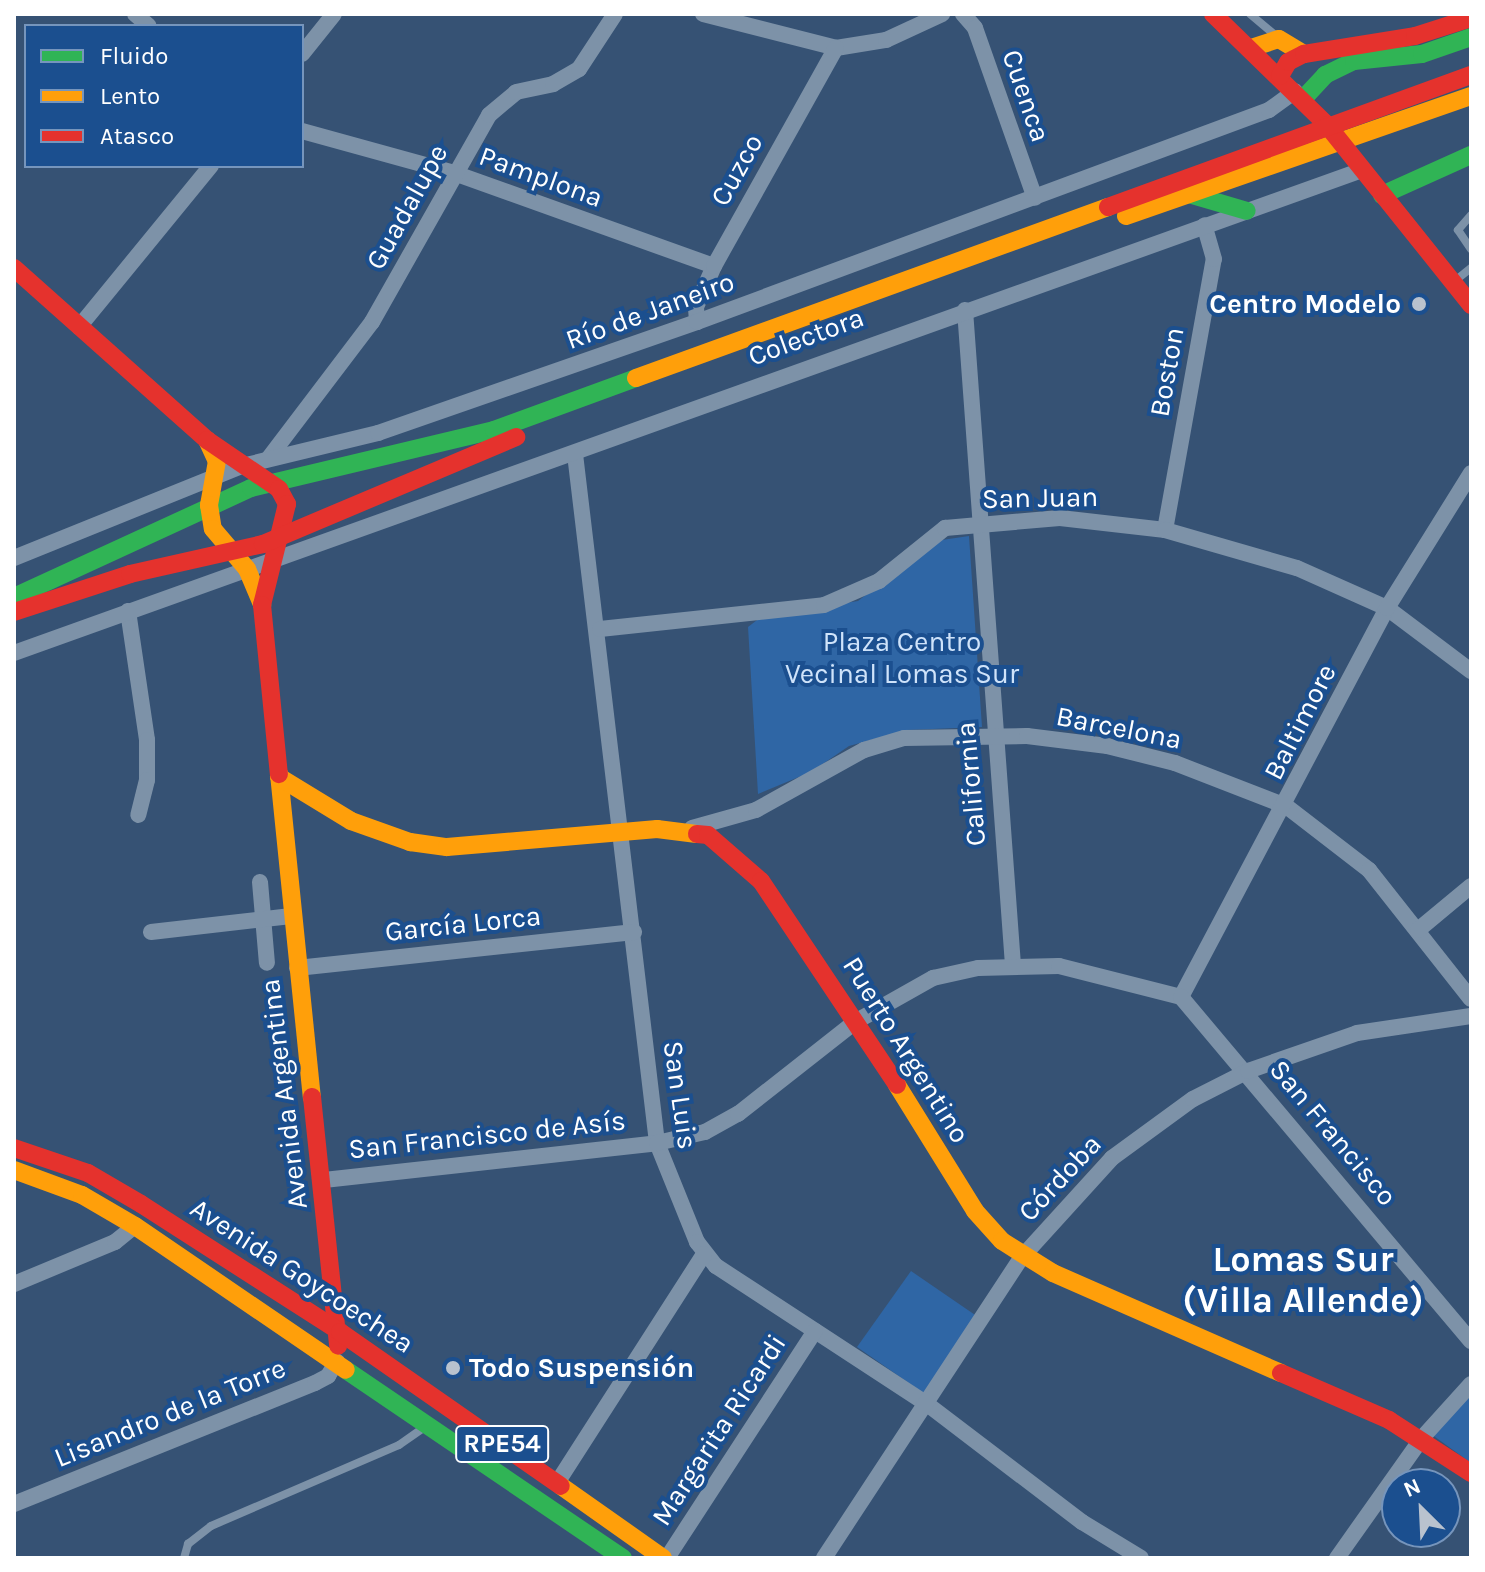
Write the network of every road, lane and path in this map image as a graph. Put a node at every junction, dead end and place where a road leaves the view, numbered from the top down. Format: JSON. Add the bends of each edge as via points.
{"nodes":[{"id":1,"x":334,"y":14,"type":"edge"},
{"id":2,"x":615,"y":14,"type":"edge"},
{"id":3,"x":703,"y":14,"type":"edge"},
{"id":4,"x":942,"y":14,"type":"edge"},
{"id":5,"x":963,"y":14,"type":"edge"},
{"id":6,"x":1213,"y":14,"type":"edge"},
{"id":7,"x":1250,"y":14,"type":"edge"},
{"id":8,"x":1471,"y":18,"type":"edge"},
{"id":9,"x":1471,"y":37,"type":"edge"},
{"id":10,"x":1279,"y":39,"type":"junction"},
{"id":11,"x":836,"y":48,"type":"junction"},
{"id":12,"x":1251,"y":48,"type":"junction"},
{"id":13,"x":304,"y":52,"type":"edge"},
{"id":14,"x":1304,"y":54,"type":"junction"},
{"id":15,"x":1471,"y":75,"type":"edge"},
{"id":16,"x":1280,"y":76,"type":"junction"},
{"id":17,"x":1299,"y":95,"type":"junction"},
{"id":18,"x":1471,"y":96,"type":"edge"},
{"id":19,"x":1327,"y":125,"type":"junction"},
{"id":20,"x":304,"y":132,"type":"edge"},
{"id":21,"x":1341,"y":142,"type":"junction"},
{"id":22,"x":1471,"y":155,"type":"edge"},
{"id":23,"x":209,"y":168,"type":"edge"},
{"id":24,"x":1362,"y":170,"type":"junction"},
{"id":25,"x":454,"y":173,"type":"junction"},
{"id":26,"x":1189,"y":194,"type":"junction"},
{"id":27,"x":1382,"y":195,"type":"junction"},
{"id":28,"x":1035,"y":198,"type":"junction"},
{"id":29,"x":1247,"y":211,"type":"junction"},
{"id":30,"x":1471,"y":215,"type":"edge"},
{"id":31,"x":1204,"y":225,"type":"junction"},
{"id":32,"x":1471,"y":249,"type":"edge"},
{"id":33,"x":714,"y":266,"type":"junction"},
{"id":34,"x":14,"y":268,"type":"edge"},
{"id":35,"x":1471,"y":268,"type":"edge"},
{"id":36,"x":1453,"y":283,"type":"junction"},
{"id":37,"x":1471,"y":305,"type":"edge"},
{"id":38,"x":965,"y":310,"type":"junction"},
{"id":39,"x":697,"y":322,"type":"junction"},
{"id":40,"x":79,"y":327,"type":"junction"},
{"id":41,"x":207,"y":440,"type":"junction"},
{"id":42,"x":575,"y":454,"type":"junction"},
{"id":43,"x":268,"y":459,"type":"junction"},
{"id":44,"x":242,"y":466,"type":"junction"},
{"id":45,"x":1471,"y":473,"type":"edge"},
{"id":46,"x":215,"y":477,"type":"junction"},
{"id":47,"x":271,"y":483,"type":"junction"},
{"id":48,"x":209,"y":505,"type":"junction"},
{"id":49,"x":980,"y":524,"type":"junction"},
{"id":50,"x":1165,"y":530,"type":"junction"},
{"id":51,"x":276,"y":539,"type":"junction"},
{"id":52,"x":235,"y":552,"type":"junction"},
{"id":53,"x":14,"y":558,"type":"edge"},
{"id":54,"x":270,"y":561,"type":"junction"},
{"id":55,"x":247,"y":569,"type":"junction"},
{"id":56,"x":14,"y":597,"type":"edge"},
{"id":57,"x":262,"y":605,"type":"junction"},
{"id":58,"x":1387,"y":608,"type":"junction"},
{"id":59,"x":128,"y":611,"type":"junction"},
{"id":60,"x":14,"y":612,"type":"edge"},
{"id":61,"x":600,"y":629,"type":"junction"},
{"id":62,"x":14,"y":653,"type":"edge"},
{"id":63,"x":1471,"y":671,"type":"edge"},
{"id":64,"x":993,"y":736,"type":"junction"},
{"id":65,"x":279,"y":777,"type":"junction"},
{"id":66,"x":1286,"y":806,"type":"junction"},
{"id":67,"x":138,"y":815,"type":"dead end"},
{"id":68,"x":685,"y":829,"type":"junction"},
{"id":69,"x":622,"y":832,"type":"junction"},
{"id":70,"x":260,"y":882,"type":"dead end"},
{"id":71,"x":1471,"y":886,"type":"edge"},
{"id":72,"x":291,"y":916,"type":"junction"},
{"id":73,"x":263,"y":919,"type":"junction"},
{"id":74,"x":1418,"y":930,"type":"junction"},
{"id":75,"x":151,"y":932,"type":"dead end"},
{"id":76,"x":634,"y":932,"type":"junction"},
{"id":77,"x":267,"y":963,"type":"dead end"},
{"id":78,"x":1013,"y":965,"type":"junction"},
{"id":79,"x":297,"y":968,"type":"junction"},
{"id":80,"x":1181,"y":997,"type":"junction"},
{"id":81,"x":1471,"y":999,"type":"edge"},
{"id":82,"x":1471,"y":1016,"type":"edge"},
{"id":83,"x":855,"y":1022,"type":"junction"},
{"id":84,"x":1248,"y":1071,"type":"junction"},
{"id":85,"x":657,"y":1143,"type":"junction"},
{"id":86,"x":14,"y":1148,"type":"edge"},
{"id":87,"x":14,"y":1170,"type":"edge"},
{"id":88,"x":324,"y":1180,"type":"junction"},
{"id":89,"x":135,"y":1226,"type":"junction"},
{"id":90,"x":704,"y":1254,"type":"junction"},
{"id":91,"x":1022,"y":1257,"type":"junction"},
{"id":92,"x":14,"y":1284,"type":"edge"},
{"id":93,"x":815,"y":1331,"type":"junction"},
{"id":94,"x":340,"y":1332,"type":"junction"},
{"id":95,"x":1471,"y":1341,"type":"edge"},
{"id":96,"x":337,"y":1361,"type":"junction"},
{"id":97,"x":1471,"y":1384,"type":"edge"},
{"id":98,"x":927,"y":1404,"type":"junction"},
{"id":99,"x":430,"y":1423,"type":"junction"},
{"id":100,"x":1422,"y":1438,"type":"junction"},
{"id":101,"x":1471,"y":1473,"type":"edge"},
{"id":102,"x":557,"y":1483,"type":"junction"},
{"id":103,"x":14,"y":1504,"type":"edge"},
{"id":104,"x":184,"y":1558,"type":"edge"},
{"id":105,"x":623,"y":1558,"type":"edge"},
{"id":106,"x":665,"y":1558,"type":"edge"},
{"id":107,"x":824,"y":1558,"type":"edge"},
{"id":108,"x":1141,"y":1558,"type":"edge"},
{"id":109,"x":1337,"y":1558,"type":"edge"}],
"edges":[{"from":1,"to":13,"type":"street"},
{"from":2,"to":25,"type":"street","name":"Guadalupe","via":[[568,78],[504,100]]},
{"from":3,"to":11,"type":"street"},
{"from":4,"to":11,"type":"street","via":[[886,40]]},
{"from":5,"to":28,"type":"street","name":"Cuenca","via":[[975,28]]},
{"from":6,"to":12,"type":"main road"},
{"from":7,"to":10,"type":"lane"},
{"from":8,"to":14,"type":"main road","via":[[1415,36]]},
{"from":9,"to":17,"type":"main road","via":[[1422,54],[1354,61]]},
{"from":10,"to":12,"type":"main road"},
{"from":10,"to":14,"type":"main road"},
{"from":11,"to":33,"type":"street","name":"Cuzco"},
{"from":12,"to":16,"type":"main road"},
{"from":14,"to":16,"type":"main road","via":[[1288,62]]},
{"from":15,"to":19,"type":"main road"},
{"from":16,"to":17,"type":"main road"},
{"from":17,"to":19,"type":"main road"},
{"from":17,"to":28,"type":"street","name":"Río de Janeiro"},
{"from":18,"to":21,"type":"main road"},
{"from":19,"to":21,"type":"main road"},
{"from":19,"to":47,"type":"main road","via":[[494,430]]},
{"from":20,"to":25,"type":"street","name":"Pamplona"},
{"from":21,"to":24,"type":"main road"},
{"from":21,"to":26,"type":"main road"},
{"from":22,"to":27,"type":"main road"},
{"from":23,"to":40,"type":"street"},
{"from":24,"to":27,"type":"main road"},
{"from":24,"to":29,"type":"street","name":"Colectora"},
{"from":25,"to":33,"type":"street","name":"Pamplona"},
{"from":25,"to":43,"type":"street","name":"Guadalupe","via":[[427,232],[372,322]]},
{"from":26,"to":29,"type":"main road"},
{"from":26,"to":51,"type":"main road","via":[[613,397]]},
{"from":27,"to":36,"type":"main road"},
{"from":28,"to":39,"type":"street","name":"Río de Janeiro"},
{"from":29,"to":31,"type":"street","name":"Colectora"},
{"from":30,"to":32,"type":"lane","via":[[1458,230]]},
{"from":31,"to":38,"type":"street","name":"Colectora"},
{"from":31,"to":50,"type":"street","name":"Boston","via":[[1214,259]]},
{"from":33,"to":39,"type":"street","name":"Cuzco","via":[[696,307]]},
{"from":34,"to":40,"type":"main road"},
{"from":35,"to":36,"type":"lane"},
{"from":36,"to":37,"type":"main road"},
{"from":38,"to":42,"type":"street","name":"Colectora"},
{"from":38,"to":49,"type":"street","name":"California"},
{"from":39,"to":43,"type":"street","name":"Río de Janeiro","via":[[378,433]]},
{"from":40,"to":41,"type":"main road"},
{"from":41,"to":44,"type":"main road"},
{"from":41,"to":46,"type":"main road","via":[[217,461]]},
{"from":42,"to":54,"type":"street","name":"Colectora"},
{"from":42,"to":61,"type":"street","name":"San Luis"},
{"from":43,"to":44,"type":"street","name":"Río de Janeiro"},
{"from":44,"to":46,"type":"street","name":"Río de Janeiro"},
{"from":44,"to":47,"type":"main road"},
{"from":45,"to":58,"type":"street","name":"Baltimore"},
{"from":46,"to":48,"type":"main road"},
{"from":46,"to":53,"type":"street","name":"Río de Janeiro"},
{"from":47,"to":48,"type":"main road"},
{"from":47,"to":51,"type":"main road","name":"Avenida Argentina","via":[[287,504]]},
{"from":48,"to":52,"type":"main road","name":"Avenida Argentina","via":[[213,529]]},
{"from":48,"to":56,"type":"main road"},
{"from":49,"to":50,"type":"street","name":"San Juan","via":[[1060,518]]},
{"from":49,"to":61,"type":"street","name":"San Juan","via":[[930,535],[879,581],[824,605]]},
{"from":49,"to":64,"type":"street","name":"California"},
{"from":50,"to":58,"type":"street","name":"San Juan","via":[[1297,568]]},
{"from":51,"to":52,"type":"main road"},
{"from":51,"to":54,"type":"main road","name":"Avenida Argentina"},
{"from":52,"to":55,"type":"main road","name":"Avenida Argentina"},
{"from":52,"to":60,"type":"main road","via":[[130,574]]},
{"from":54,"to":55,"type":"street"},
{"from":54,"to":57,"type":"main road","name":"Avenida Argentina"},
{"from":55,"to":57,"type":"main road","name":"Avenida Argentina"},
{"from":55,"to":59,"type":"street"},
{"from":57,"to":65,"type":"main road","name":"Avenida Argentina"},
{"from":58,"to":63,"type":"street","name":"San Juan"},
{"from":58,"to":66,"type":"street","name":"Baltimore"},
{"from":59,"to":62,"type":"street"},
{"from":59,"to":67,"type":"street","via":[[147,740],[147,780]]},
{"from":61,"to":69,"type":"street","name":"San Luis"},
{"from":64,"to":66,"type":"street","name":"Barcelona","via":[[1107,746],[1175,763]]},
{"from":64,"to":68,"type":"street","name":"Barcelona","via":[[890,742],[864,750],[756,810]]},
{"from":64,"to":78,"type":"street","name":"California"},
{"from":65,"to":69,"type":"main road","name":"Puerto Argentino","via":[[351,821],[410,842],[473,848]]},
{"from":65,"to":72,"type":"main road","name":"Avenida Argentina"},
{"from":66,"to":74,"type":"street","name":"Barcelona","via":[[1369,870]]},
{"from":66,"to":80,"type":"street","name":"Baltimore"},
{"from":68,"to":69,"type":"main road","name":"Puerto Argentino"},
{"from":68,"to":83,"type":"main road","name":"Puerto Argentino","via":[[708,835],[750,867]]},
{"from":69,"to":76,"type":"street","name":"San Luis"},
{"from":70,"to":73,"type":"street","name":"Avenida Argentina"},
{"from":71,"to":74,"type":"street"},
{"from":72,"to":73,"type":"street"},
{"from":72,"to":79,"type":"main road","name":"Avenida Argentina"},
{"from":73,"to":75,"type":"street"},
{"from":73,"to":77,"type":"street","name":"Avenida Argentina"},
{"from":74,"to":81,"type":"street","name":"Barcelona"},
{"from":76,"to":79,"type":"street","name":"García Lorca"},
{"from":76,"to":85,"type":"street","name":"San Luis"},
{"from":78,"to":80,"type":"street","via":[[1059,966]]},
{"from":78,"to":83,"type":"street","via":[[933,978]]},
{"from":79,"to":88,"type":"main road","name":"Avenida Argentina"},
{"from":80,"to":84,"type":"street","name":"San Francisco"},
{"from":82,"to":84,"type":"street","name":"Córdoba","via":[[1357,1033]]},
{"from":83,"to":85,"type":"street","via":[[724,1124]]},
{"from":83,"to":91,"type":"main road","name":"Puerto Argentino","via":[[975,1211]]},
{"from":84,"to":91,"type":"street","name":"Córdoba","via":[[1193,1099],[1112,1158]]},
{"from":84,"to":95,"type":"street","name":"San Francisco"},
{"from":85,"to":88,"type":"street","name":"San Francisco de Asís"},
{"from":85,"to":90,"type":"street","name":"San Luis"},
{"from":86,"to":94,"type":"main road","name":"Avenida Goycoechea","number":"RPE54","via":[[57,1160],[115,1188]]},
{"from":87,"to":89,"type":"main road","name":"Avenida Goycoechea","number":"RPE54","via":[[82,1195]]},
{"from":88,"to":94,"type":"main road","name":"Avenida Argentina"},
{"from":89,"to":92,"type":"street","via":[[115,1242]]},
{"from":89,"to":96,"type":"main road","name":"Avenida Goycoechea","number":"RPE54"},
{"from":90,"to":93,"type":"street"},
{"from":90,"to":102,"type":"street"},
{"from":91,"to":98,"type":"street","name":"Córdoba"},
{"from":91,"to":100,"type":"main road","name":"Puerto Argentino"},
{"from":93,"to":98,"type":"street"},
{"from":93,"to":106,"type":"street","name":"Margarita Ricardi"},
{"from":94,"to":96,"type":"main road","name":"Avenida Argentina"},
{"from":94,"to":102,"type":"main road","name":"Avenida Goycoechea","number":"RPE54"},
{"from":96,"to":99,"type":"main road","name":"Avenida Goycoechea","number":"RPE54"},
{"from":96,"to":103,"type":"street","name":"Lisandro de la Torre","via":[[328,1376],[315,1383]]},
{"from":97,"to":100,"type":"street"},
{"from":98,"to":107,"type":"street","name":"Córdoba"},
{"from":98,"to":108,"type":"street","via":[[1082,1522]]},
{"from":99,"to":104,"type":"lane","via":[[399,1445],[211,1526],[188,1544]]},
{"from":99,"to":105,"type":"main road","name":"Avenida Goycoechea","number":"RPE54"},
{"from":100,"to":101,"type":"main road","name":"Puerto Argentino"},
{"from":100,"to":109,"type":"street"},
{"from":102,"to":106,"type":"main road","name":"Avenida Goycoechea","number":"RPE54"}]}
